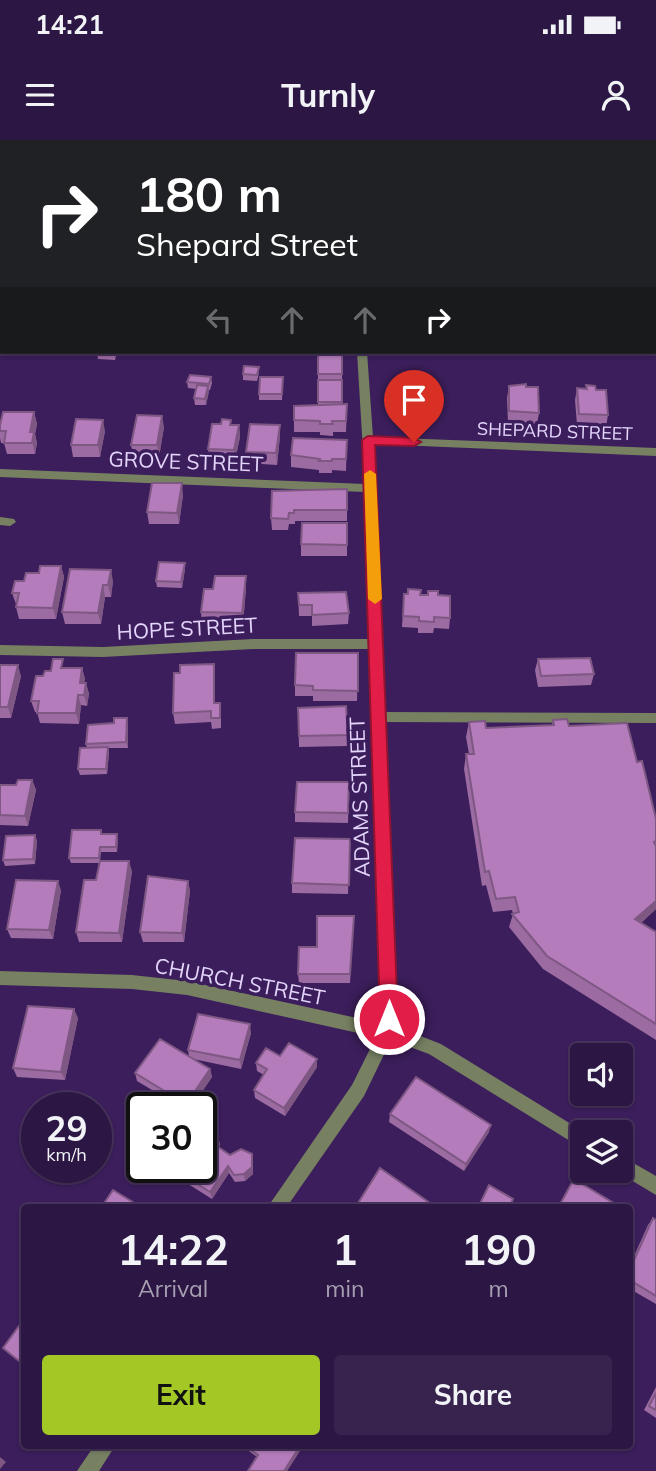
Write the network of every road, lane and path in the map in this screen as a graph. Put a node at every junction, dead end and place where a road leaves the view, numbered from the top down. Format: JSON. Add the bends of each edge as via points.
{"nodes":[{"id":1,"x":362,"y":354,"type":"edge"},
{"id":2,"x":368,"y":440,"type":"junction"},
{"id":3,"x":656,"y":452,"type":"edge"},
{"id":4,"x":0,"y":473,"type":"edge"},
{"id":5,"x":371,"y":488,"type":"junction"},
{"id":6,"x":376,"y":645,"type":"junction"},
{"id":7,"x":0,"y":650,"type":"edge"},
{"id":8,"x":379,"y":717,"type":"junction"},
{"id":9,"x":656,"y":718,"type":"edge"},
{"id":10,"x":0,"y":978,"type":"edge"},
{"id":11,"x":387,"y":1031,"type":"junction"},
{"id":12,"x":570,"y":1133,"type":"edge"},
{"id":13,"x":633,"y":1172,"type":"edge"},
{"id":14,"x":656,"y":1186,"type":"edge"},
{"id":15,"x":278,"y":1204,"type":"edge"},
{"id":16,"x":103,"y":1449,"type":"edge"},
{"id":17,"x":87,"y":1471,"type":"edge"}],
"edges":[{"from":1,"to":2,"type":"street","name":"ADAMS STREET"},
{"from":2,"to":3,"type":"street","name":"SHEPARD STREET"},
{"from":2,"to":5,"type":"street","name":"ADAMS STREET"},
{"from":4,"to":5,"type":"street","name":"GROVE STREET"},
{"from":5,"to":6,"type":"street","name":"ADAMS STREET"},
{"from":6,"to":7,"type":"street","name":"HOPE STREET"},
{"from":6,"to":8,"type":"street","name":"ADAMS STREET"},
{"from":8,"to":9,"type":"street"},
{"from":8,"to":11,"type":"street","name":"ADAMS STREET","via":[[390,1004]]},
{"from":10,"to":11,"type":"street","name":"CHURCH STREET","via":[[187,988]]},
{"from":11,"to":12,"type":"street","name":"CHURCH STREET","via":[[424,1043]]},
{"from":11,"to":15,"type":"street","name":"ADAMS STREET","via":[[368,1073]]},
{"from":13,"to":14,"type":"street"},
{"from":16,"to":17,"type":"street"}]}
